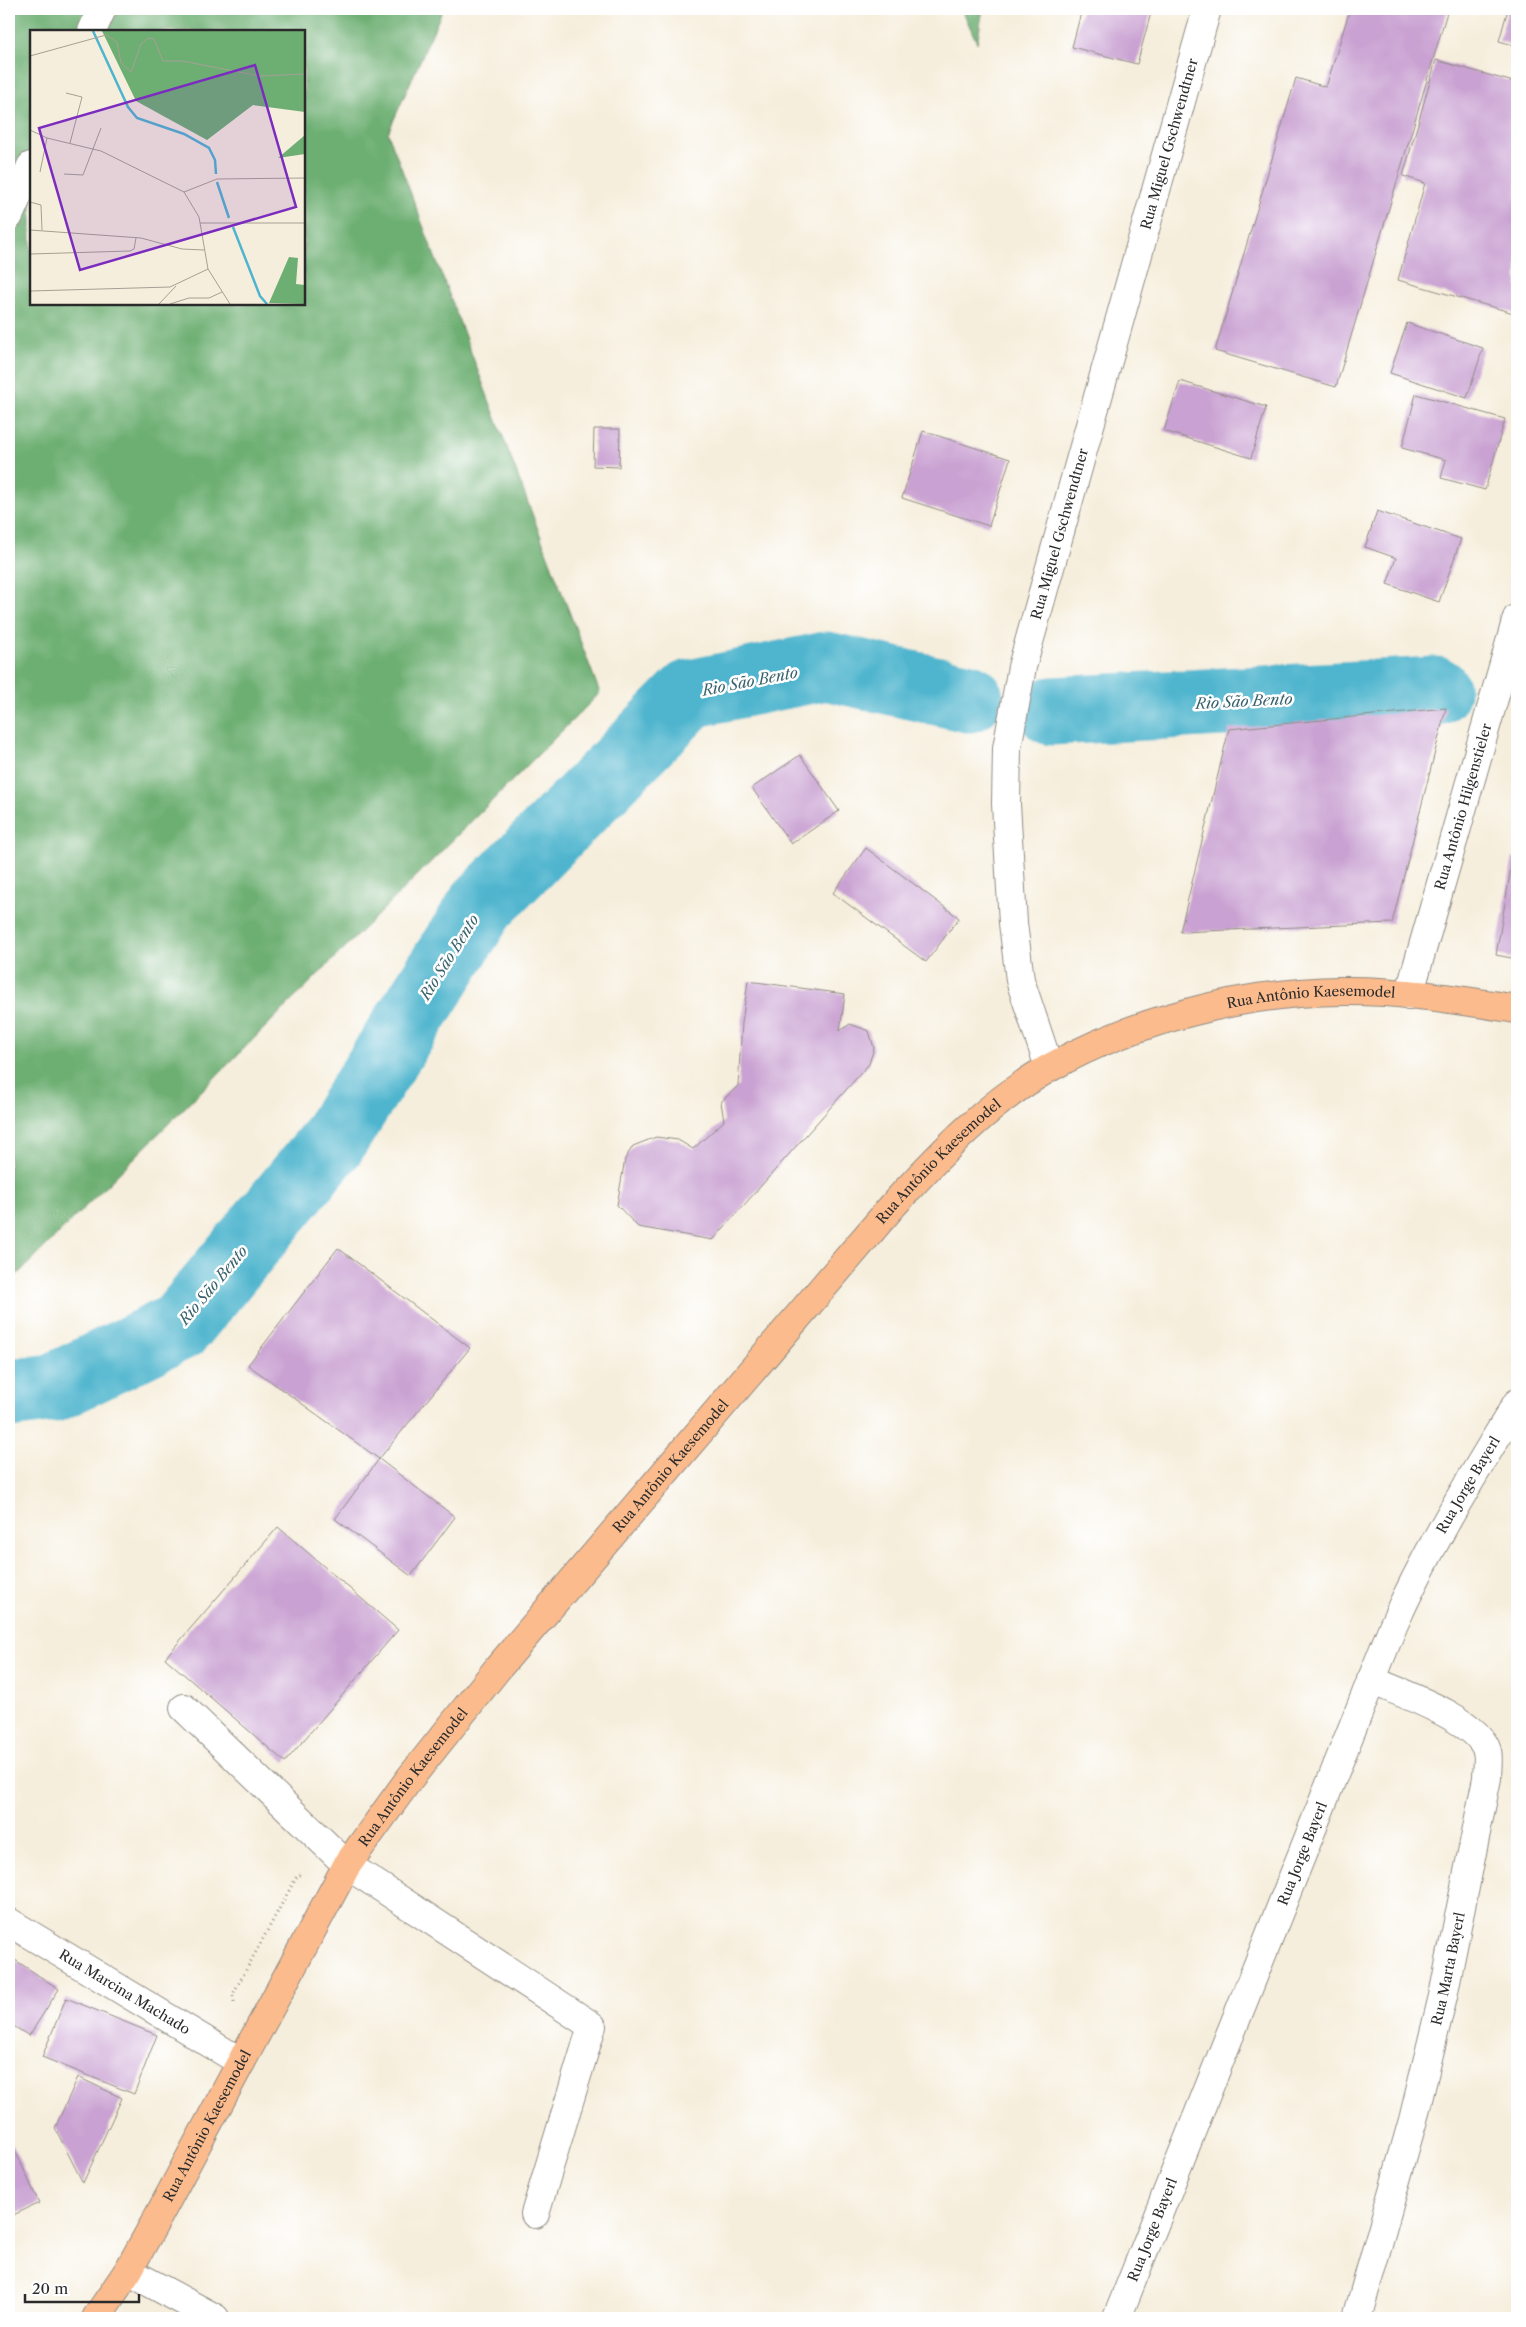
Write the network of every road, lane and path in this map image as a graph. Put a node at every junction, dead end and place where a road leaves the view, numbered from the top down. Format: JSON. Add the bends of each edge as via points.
{"nodes":[{"id":1,"x":102,"y":9,"type":"edge"},
{"id":2,"x":1207,"y":9,"type":"edge"},
{"id":3,"x":92,"y":30,"type":"edge"},
{"id":4,"x":30,"y":168,"type":"edge"},
{"id":5,"x":9,"y":216,"type":"edge"},
{"id":6,"x":1517,"y":618,"type":"edge"},
{"id":7,"x":1408,"y":995,"type":"junction"},
{"id":8,"x":1517,"y":1009,"type":"edge"},
{"id":9,"x":1049,"y":1067,"type":"junction"},
{"id":10,"x":1517,"y":1403,"type":"edge"},
{"id":11,"x":1371,"y":1680,"type":"junction"},
{"id":12,"x":184,"y":1708,"type":"dead end"},
{"id":13,"x":348,"y":1865,"type":"junction"},
{"id":14,"x":9,"y":1922,"type":"edge"},
{"id":15,"x":241,"y":2062,"type":"junction"},
{"id":16,"x":535,"y":2214,"type":"dead end"},
{"id":17,"x":128,"y":2271,"type":"junction"},
{"id":18,"x":96,"y":2318,"type":"edge"},
{"id":19,"x":215,"y":2318,"type":"edge"},
{"id":20,"x":1117,"y":2318,"type":"edge"},
{"id":21,"x":1357,"y":2318,"type":"edge"}],
"edges":[{"from":1,"to":3,"type":"street"},
{"from":2,"to":9,"type":"street","name":"Rua Miguel Gschwendtner","via":[[1022,667],[1007,748],[1008,844],[1020,980]]},
{"from":4,"to":5,"type":"street"},
{"from":6,"to":7,"type":"street","name":"Rua Antônio Hilgenstieler"},
{"from":7,"to":8,"type":"main road","name":"Rua Antônio Kaesemodel"},
{"from":7,"to":9,"type":"main road","name":"Rua Antônio Kaesemodel","via":[[1342,991],[1238,1002],[1133,1030]]},
{"from":9,"to":13,"type":"main road","name":"Rua Antônio Kaesemodel","via":[[956,1138],[889,1210],[498,1668],[410,1778]]},
{"from":10,"to":11,"type":"street","name":"Rua Jorge Bayerl","via":[[1447,1517],[1414,1578]]},
{"from":11,"to":20,"type":"street","name":"Rua Jorge Bayerl"},
{"from":11,"to":21,"type":"street","name":"Rua Marta Bayerl","via":[[1447,1714],[1474,1730],[1487,1750],[1486,1778],[1444,1996]]},
{"from":12,"to":13,"type":"street"},
{"from":13,"to":15,"type":"main road","name":"Rua Antônio Kaesemodel"},
{"from":13,"to":16,"type":"street","via":[[592,2026]]},
{"from":14,"to":15,"type":"street","name":"Rua Marcina Machado"},
{"from":15,"to":17,"type":"main road","name":"Rua Antônio Kaesemodel"},
{"from":17,"to":18,"type":"main road","name":"Rua Antônio Kaesemodel"},
{"from":17,"to":19,"type":"street"}]}
